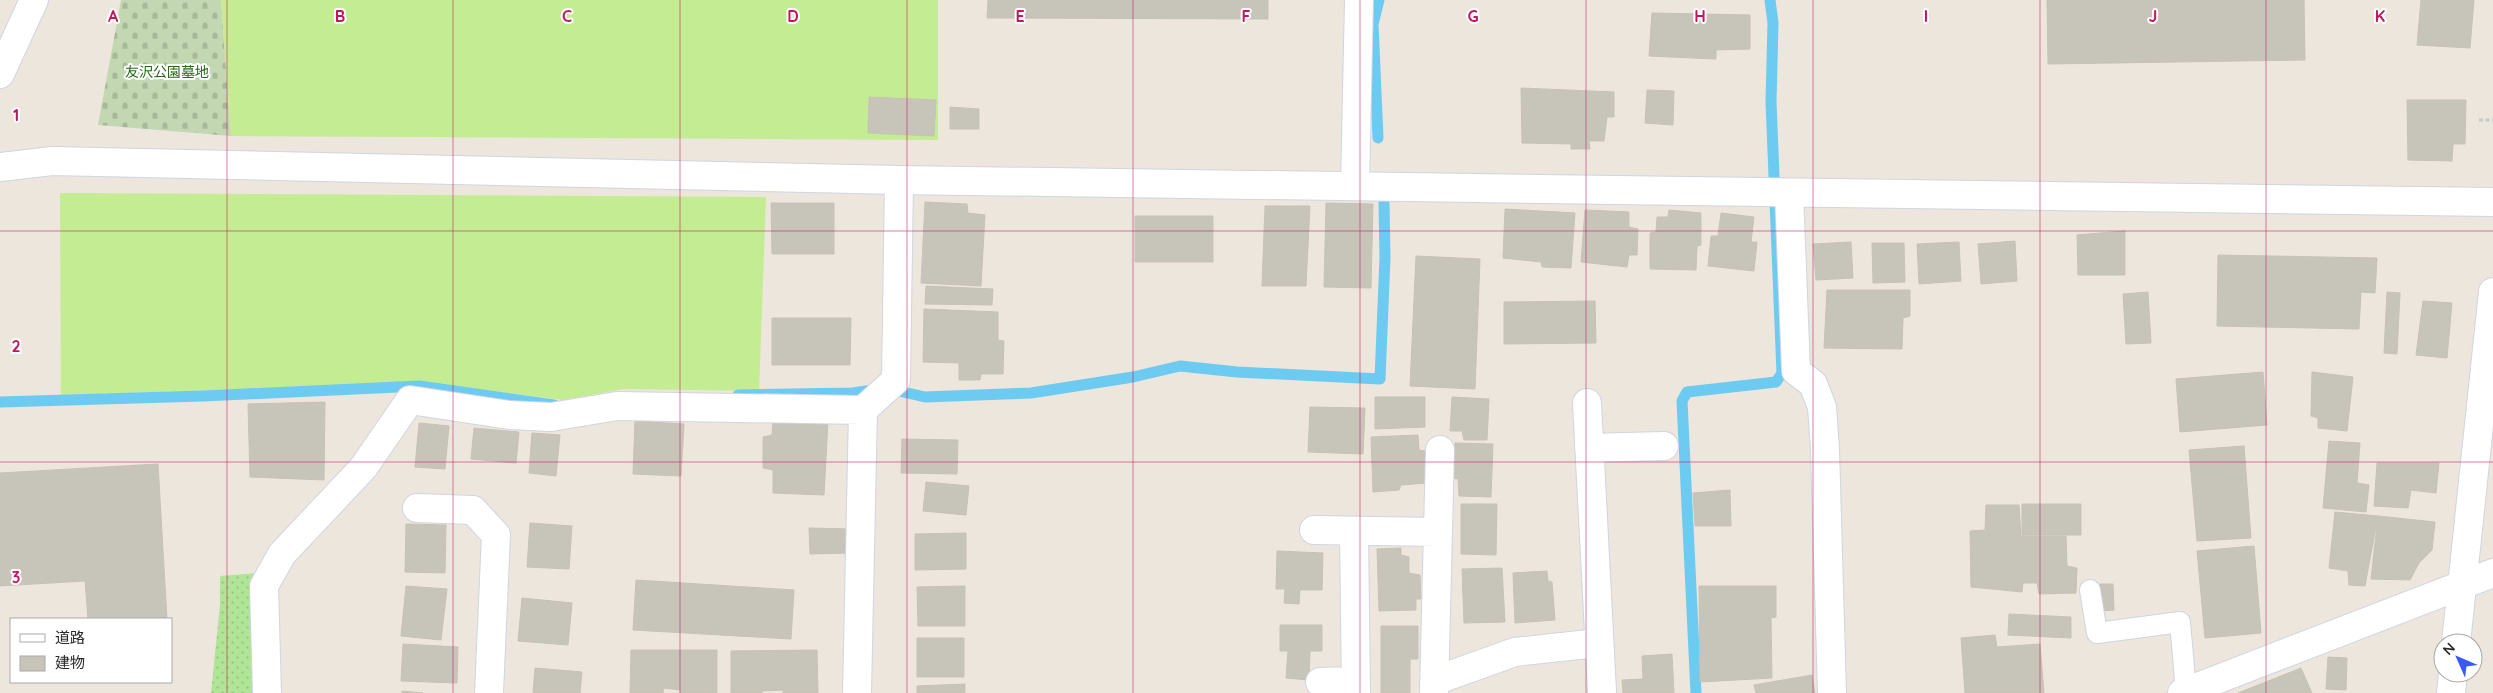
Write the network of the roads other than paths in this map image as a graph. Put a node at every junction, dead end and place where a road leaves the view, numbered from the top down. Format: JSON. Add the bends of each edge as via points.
{"nodes":[{"id":1,"x":34,"y":0,"type":"edge"},
{"id":2,"x":1359,"y":0,"type":"edge"},
{"id":3,"x":0,"y":74,"type":"edge"},
{"id":4,"x":0,"y":168,"type":"edge"},
{"id":5,"x":899,"y":180,"type":"junction"},
{"id":6,"x":1374,"y":186,"type":"junction"},
{"id":7,"x":1789,"y":193,"type":"junction"},
{"id":8,"x":2493,"y":202,"type":"edge"},
{"id":9,"x":2493,"y":292,"type":"edge"},
{"id":10,"x":1587,"y":403,"type":"dead end"},
{"id":11,"x":863,"y":410,"type":"junction"},
{"id":12,"x":1664,"y":446,"type":"dead end"},
{"id":13,"x":1589,"y":448,"type":"junction"},
{"id":14,"x":1440,"y":450,"type":"dead end"},
{"id":15,"x":418,"y":508,"type":"dead end"},
{"id":16,"x":1314,"y":530,"type":"dead end"},
{"id":17,"x":1354,"y":531,"type":"junction"},
{"id":18,"x":1438,"y":532,"type":"junction"},
{"id":19,"x":2493,"y":573,"type":"edge"},
{"id":20,"x":2461,"y":586,"type":"junction"},
{"id":21,"x":2090,"y":590,"type":"dead end"},
{"id":22,"x":2457,"y":633,"type":"edge"},
{"id":23,"x":1598,"y":642,"type":"junction"},
{"id":24,"x":1320,"y":682,"type":"dead end"},
{"id":25,"x":2223,"y":685,"type":"edge"},
{"id":26,"x":1356,"y":687,"type":"edge"},
{"id":27,"x":1434,"y":687,"type":"edge"},
{"id":28,"x":1602,"y":691,"type":"dead end"},
{"id":29,"x":2188,"y":692,"type":"edge"},
{"id":30,"x":267,"y":693,"type":"edge"},
{"id":31,"x":489,"y":693,"type":"edge"},
{"id":32,"x":857,"y":693,"type":"edge"},
{"id":33,"x":1832,"y":693,"type":"edge"}],
"edges":[{"from":1,"to":3,"type":"street"},
{"from":2,"to":6,"type":"street"},
{"from":4,"to":5,"type":"street","via":[[52,161]]},
{"from":5,"to":6,"type":"street"},
{"from":5,"to":11,"type":"street","via":[[896,380]]},
{"from":6,"to":7,"type":"street"},
{"from":7,"to":8,"type":"street"},
{"from":7,"to":33,"type":"street","via":[[1796,371],[1813,384],[1822,407]]},
{"from":9,"to":20,"type":"street"},
{"from":10,"to":13,"type":"street"},
{"from":11,"to":30,"type":"street","via":[[617,406],[551,417],[509,415],[410,400],[363,468],[282,554],[264,586]]},
{"from":11,"to":32,"type":"street"},
{"from":12,"to":13,"type":"street"},
{"from":13,"to":23,"type":"street"},
{"from":14,"to":18,"type":"street"},
{"from":15,"to":31,"type":"street","via":[[474,510],[496,535]]},
{"from":16,"to":17,"type":"street"},
{"from":17,"to":18,"type":"street"},
{"from":17,"to":26,"type":"street"},
{"from":18,"to":27,"type":"street"},
{"from":19,"to":20,"type":"street"},
{"from":20,"to":22,"type":"street"},
{"from":20,"to":25,"type":"street"},
{"from":21,"to":29,"type":"lane","via":[[2097,633],[2180,622]]},
{"from":23,"to":27,"type":"street","via":[[1515,652]]},
{"from":23,"to":28,"type":"street"},
{"from":24,"to":26,"type":"street"},
{"from":25,"to":29,"type":"street"}]}
